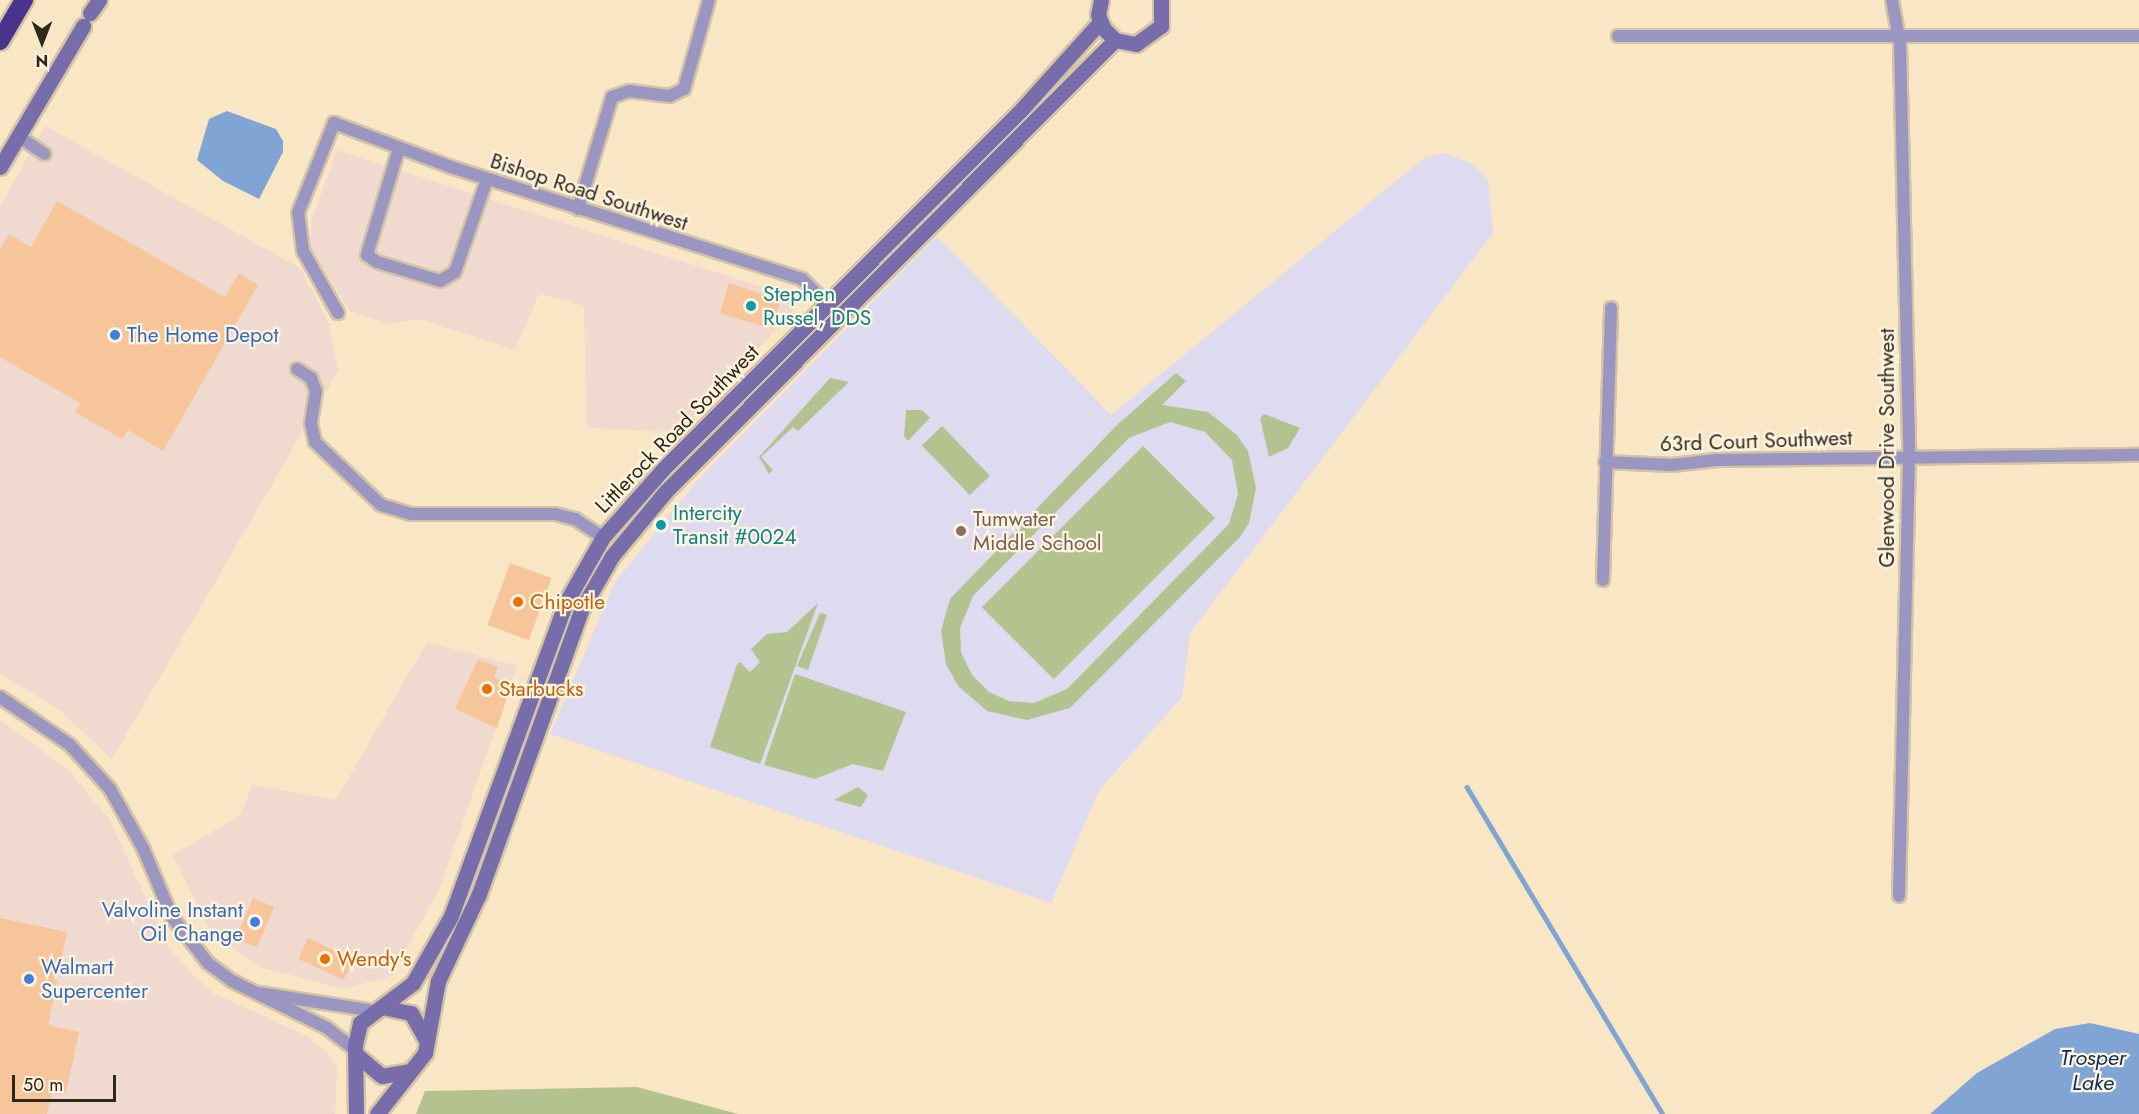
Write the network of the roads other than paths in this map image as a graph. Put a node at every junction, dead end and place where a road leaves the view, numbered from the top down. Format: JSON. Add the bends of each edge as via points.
{"nodes":[{"id":1,"x":24,"y":0,"type":"edge"},
{"id":2,"x":709,"y":0,"type":"edge"},
{"id":3,"x":1161,"y":0,"type":"edge"},
{"id":4,"x":1892,"y":0,"type":"edge"},
{"id":5,"x":1099,"y":7,"type":"edge"},
{"id":6,"x":83,"y":26,"type":"dead end"},
{"id":7,"x":1898,"y":34,"type":"junction"},
{"id":8,"x":1618,"y":36,"type":"dead end"},
{"id":9,"x":2139,"y":36,"type":"edge"},
{"id":10,"x":1115,"y":40,"type":"junction"},
{"id":11,"x":0,"y":41,"type":"edge"},
{"id":12,"x":18,"y":136,"type":"junction"},
{"id":13,"x":399,"y":148,"type":"junction"},
{"id":14,"x":45,"y":154,"type":"dead end"},
{"id":15,"x":0,"y":167,"type":"edge"},
{"id":16,"x":487,"y":179,"type":"junction"},
{"id":17,"x":578,"y":209,"type":"junction"},
{"id":18,"x":827,"y":304,"type":"junction"},
{"id":19,"x":1611,"y":308,"type":"dead end"},
{"id":20,"x":338,"y":313,"type":"dead end"},
{"id":21,"x":297,"y":369,"type":"dead end"},
{"id":22,"x":2139,"y":455,"type":"edge"},
{"id":23,"x":1909,"y":456,"type":"junction"},
{"id":24,"x":1605,"y":462,"type":"junction"},
{"id":25,"x":603,"y":537,"type":"junction"},
{"id":26,"x":1603,"y":580,"type":"dead end"},
{"id":27,"x":0,"y":697,"type":"edge"},
{"id":28,"x":1899,"y":896,"type":"dead end"},
{"id":29,"x":259,"y":993,"type":"junction"},
{"id":30,"x":376,"y":1010,"type":"junction"},
{"id":31,"x":426,"y":1043,"type":"junction"},
{"id":32,"x":357,"y":1054,"type":"junction"},
{"id":33,"x":413,"y":1070,"type":"junction"},
{"id":34,"x":356,"y":1114,"type":"edge"},
{"id":35,"x":377,"y":1114,"type":"edge"}],
"edges":[{"from":1,"to":11,"type":"highway"},
{"from":2,"to":17,"type":"street","via":[[684,89],[670,96],[629,91],[612,97]]},
{"from":3,"to":10,"type":"main road","via":[[1164,15],[1155,34],[1136,44]]},
{"from":4,"to":7,"type":"street","name":"Glenwood Drive Southwest"},
{"from":5,"to":10,"type":"main road","name":"Littlerock Road Southwest"},
{"from":5,"to":18,"type":"main road","name":"Littlerock Road Southwest","via":[[1022,109]]},
{"from":6,"to":12,"type":"main road"},
{"from":7,"to":8,"type":"street"},
{"from":7,"to":9,"type":"street"},
{"from":7,"to":23,"type":"street","name":"Glenwood Drive Southwest"},
{"from":10,"to":31,"type":"main road","name":"Littlerock Road Southwest","via":[[666,491],[612,556],[581,610],[479,894],[438,981]]},
{"from":12,"to":14,"type":"street"},
{"from":12,"to":15,"type":"main road"},
{"from":13,"to":16,"type":"street","name":"Bishop Road Southwest"},
{"from":13,"to":16,"type":"street","via":[[367,255],[376,262],[440,281],[455,272]]},
{"from":13,"to":20,"type":"street","name":"Bishop Road Southwest","via":[[334,123],[298,213],[303,251]]},
{"from":16,"to":17,"type":"street","name":"Bishop Road Southwest"},
{"from":17,"to":18,"type":"street","name":"Bishop Road Southwest","via":[[802,279]]},
{"from":18,"to":25,"type":"main road","name":"Littlerock Road Southwest","via":[[664,468]]},
{"from":19,"to":24,"type":"street"},
{"from":21,"to":25,"type":"street","via":[[311,378],[316,391],[311,424],[315,442],[381,505],[411,514],[555,514],[575,519]]},
{"from":22,"to":23,"type":"street","name":"63rd Court Southwest"},
{"from":23,"to":24,"type":"street","name":"63rd Court Southwest","via":[[1717,460],[1672,465]]},
{"from":23,"to":28,"type":"street","name":"Glenwood Drive Southwest"},
{"from":24,"to":26,"type":"street"},
{"from":25,"to":30,"type":"main road","name":"Littlerock Road Southwest","via":[[565,604],[451,916],[413,983]]},
{"from":27,"to":29,"type":"street","via":[[70,745],[110,789],[188,941],[232,981]]},
{"from":29,"to":30,"type":"street"},
{"from":29,"to":32,"type":"street","via":[[327,1028]]},
{"from":30,"to":31,"type":"main road","via":[[389,1006],[411,1013],[420,1021]]},
{"from":30,"to":32,"type":"main road","name":"Littlerock Road Southwest","via":[[356,1033]]},
{"from":31,"to":33,"type":"main road","name":"Littlerock Road Southwest"},
{"from":32,"to":33,"type":"main road","via":[[382,1076]]},
{"from":32,"to":34,"type":"main road","name":"Littlerock Road Southwest"},
{"from":33,"to":35,"type":"main road","name":"Littlerock Road Southwest"}]}
